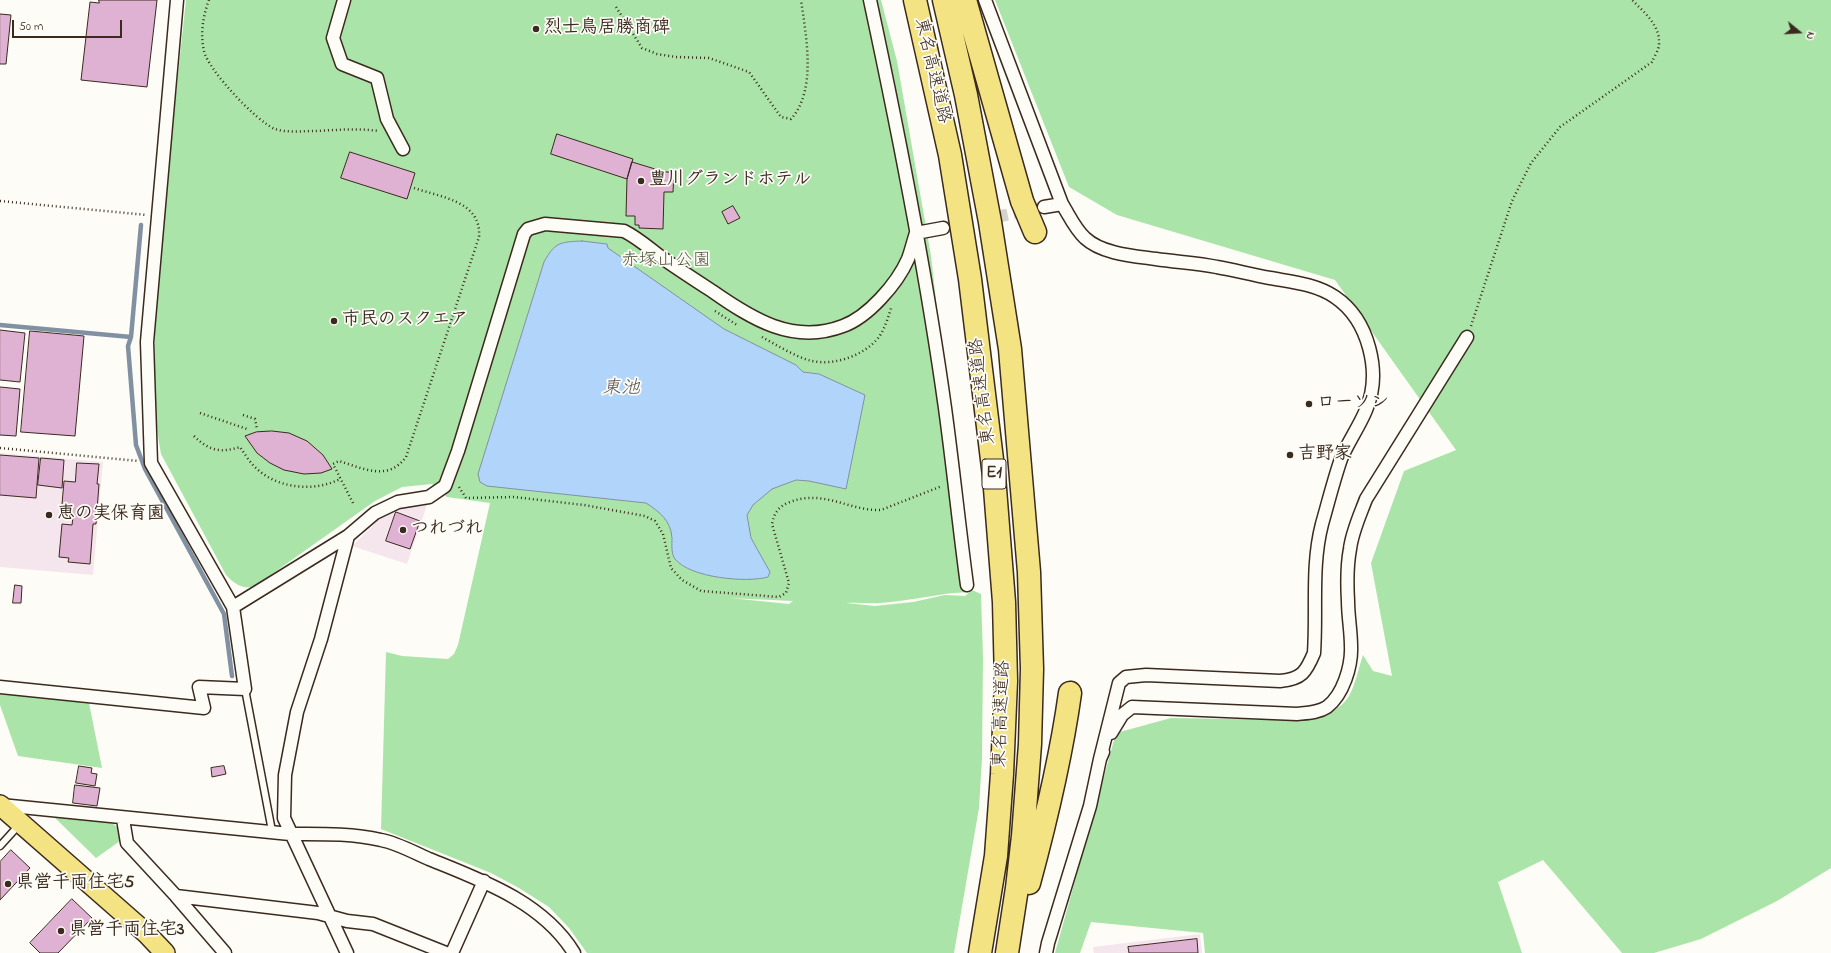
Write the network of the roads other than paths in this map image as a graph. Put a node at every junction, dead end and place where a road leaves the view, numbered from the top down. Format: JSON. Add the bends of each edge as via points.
{"nodes":[{"id":1,"x":177,"y":0,"type":"edge"},
{"id":2,"x":344,"y":0,"type":"edge"},
{"id":3,"x":870,"y":0,"type":"edge"},
{"id":4,"x":915,"y":0,"type":"edge"},
{"id":5,"x":944,"y":0,"type":"edge"},
{"id":6,"x":964,"y":0,"type":"edge"},
{"id":7,"x":985,"y":0,"type":"edge"},
{"id":8,"x":403,"y":149,"type":"dead end"},
{"id":9,"x":1062,"y":204,"type":"junction"},
{"id":10,"x":1044,"y":207,"type":"tunnel mouth"},
{"id":11,"x":943,"y":228,"type":"tunnel mouth"},
{"id":12,"x":1035,"y":232,"type":"dead end"},
{"id":13,"x":916,"y":233,"type":"junction"},
{"id":14,"x":1467,"y":337,"type":"road end"},
{"id":15,"x":348,"y":536,"type":"junction"},
{"id":16,"x":966,"y":585,"type":"dead end"},
{"id":17,"x":233,"y":607,"type":"junction"},
{"id":18,"x":0,"y":687,"type":"edge"},
{"id":19,"x":245,"y":689,"type":"junction"},
{"id":20,"x":1070,"y":693,"type":"dead end"},
{"id":21,"x":1100,"y":759,"type":"junction"},
{"id":22,"x":0,"y":805,"type":"edge"},
{"id":23,"x":123,"y":818,"type":"junction"},
{"id":24,"x":21,"y":824,"type":"junction"},
{"id":25,"x":272,"y":831,"type":"junction"},
{"id":26,"x":290,"y":834,"type":"junction"},
{"id":27,"x":0,"y":846,"type":"edge"},
{"id":28,"x":484,"y":882,"type":"junction"},
{"id":29,"x":176,"y":896,"type":"junction"},
{"id":30,"x":331,"y":916,"type":"junction"},
{"id":31,"x":165,"y":953,"type":"edge"},
{"id":32,"x":225,"y":953,"type":"edge"},
{"id":33,"x":347,"y":953,"type":"edge"},
{"id":34,"x":446,"y":953,"type":"edge"},
{"id":35,"x":452,"y":953,"type":"edge"},
{"id":36,"x":574,"y":953,"type":"edge"},
{"id":37,"x":980,"y":953,"type":"edge"},
{"id":38,"x":1007,"y":953,"type":"edge"},
{"id":39,"x":1010,"y":953,"type":"edge"},
{"id":40,"x":1046,"y":953,"type":"edge"}],
"edges":[{"from":1,"to":17,"type":"street","via":[[147,342],[152,463]]},
{"from":2,"to":8,"type":"street","via":[[333,38],[342,64],[377,78],[387,119]]},
{"from":3,"to":13,"type":"street"},
{"from":4,"to":37,"type":"highway","name":"東名高速道路","number":"E1","via":[[950,155],[970,279],[994,476],[1004,602],[1006,681],[996,856]]},
{"from":5,"to":38,"type":"highway","name":"東名高速道路","number":"E1","via":[[966,95],[986,200],[1010,350],[1029,572],[1032,669],[1030,744],[1022,851]]},
{"from":6,"to":12,"type":"highway","via":[[1022,201]]},
{"from":7,"to":9,"type":"street"},
{"from":9,"to":10,"type":"street"},
{"from":9,"to":21,"type":"street","via":[[1085,238],[1110,250],[1216,266],[1323,290],[1348,309],[1361,328],[1371,354],[1374,373],[1366,411],[1342,458],[1322,524],[1317,551],[1314,653],[1309,666],[1300,676],[1280,681],[1146,674],[1126,676],[1119,683]]},
{"from":11,"to":13,"type":"street"},
{"from":13,"to":15,"type":"street","via":[[908,260],[873,306],[850,324],[817,333],[781,328],[749,316],[624,232],[545,224],[528,229],[524,234],[445,486],[429,497],[398,502],[374,513]]},
{"from":13,"to":16,"type":"street","via":[[945,408]]},
{"from":14,"to":21,"type":"street","via":[[1366,499],[1350,548],[1348,600],[1351,660],[1338,695],[1326,707],[1312,713],[1297,714],[1132,707],[1118,721]]},
{"from":15,"to":17,"type":"street"},
{"from":15,"to":26,"type":"street","via":[[297,712],[285,775],[284,818]]},
{"from":17,"to":19,"type":"street"},
{"from":18,"to":19,"type":"street","via":[[204,708],[199,687]]},
{"from":19,"to":25,"type":"lane"},
{"from":20,"to":39,"type":"highway","via":[[1050,806]]},
{"from":21,"to":40,"type":"street","via":[[1090,806]]},
{"from":22,"to":23,"type":"street"},
{"from":22,"to":24,"type":"main road"},
{"from":23,"to":25,"type":"street"},
{"from":23,"to":29,"type":"street","via":[[127,843]]},
{"from":24,"to":27,"type":"lane"},
{"from":24,"to":31,"type":"main road","via":[[146,933]]},
{"from":25,"to":26,"type":"street"},
{"from":26,"to":28,"type":"street","via":[[336,834],[381,840]]},
{"from":26,"to":30,"type":"street"},
{"from":28,"to":35,"type":"street"},
{"from":28,"to":36,"type":"street","via":[[544,918]]},
{"from":29,"to":30,"type":"street","via":[[318,912]]},
{"from":29,"to":32,"type":"street"},
{"from":30,"to":33,"type":"street"},
{"from":30,"to":34,"type":"street","via":[[373,924]]}]}
